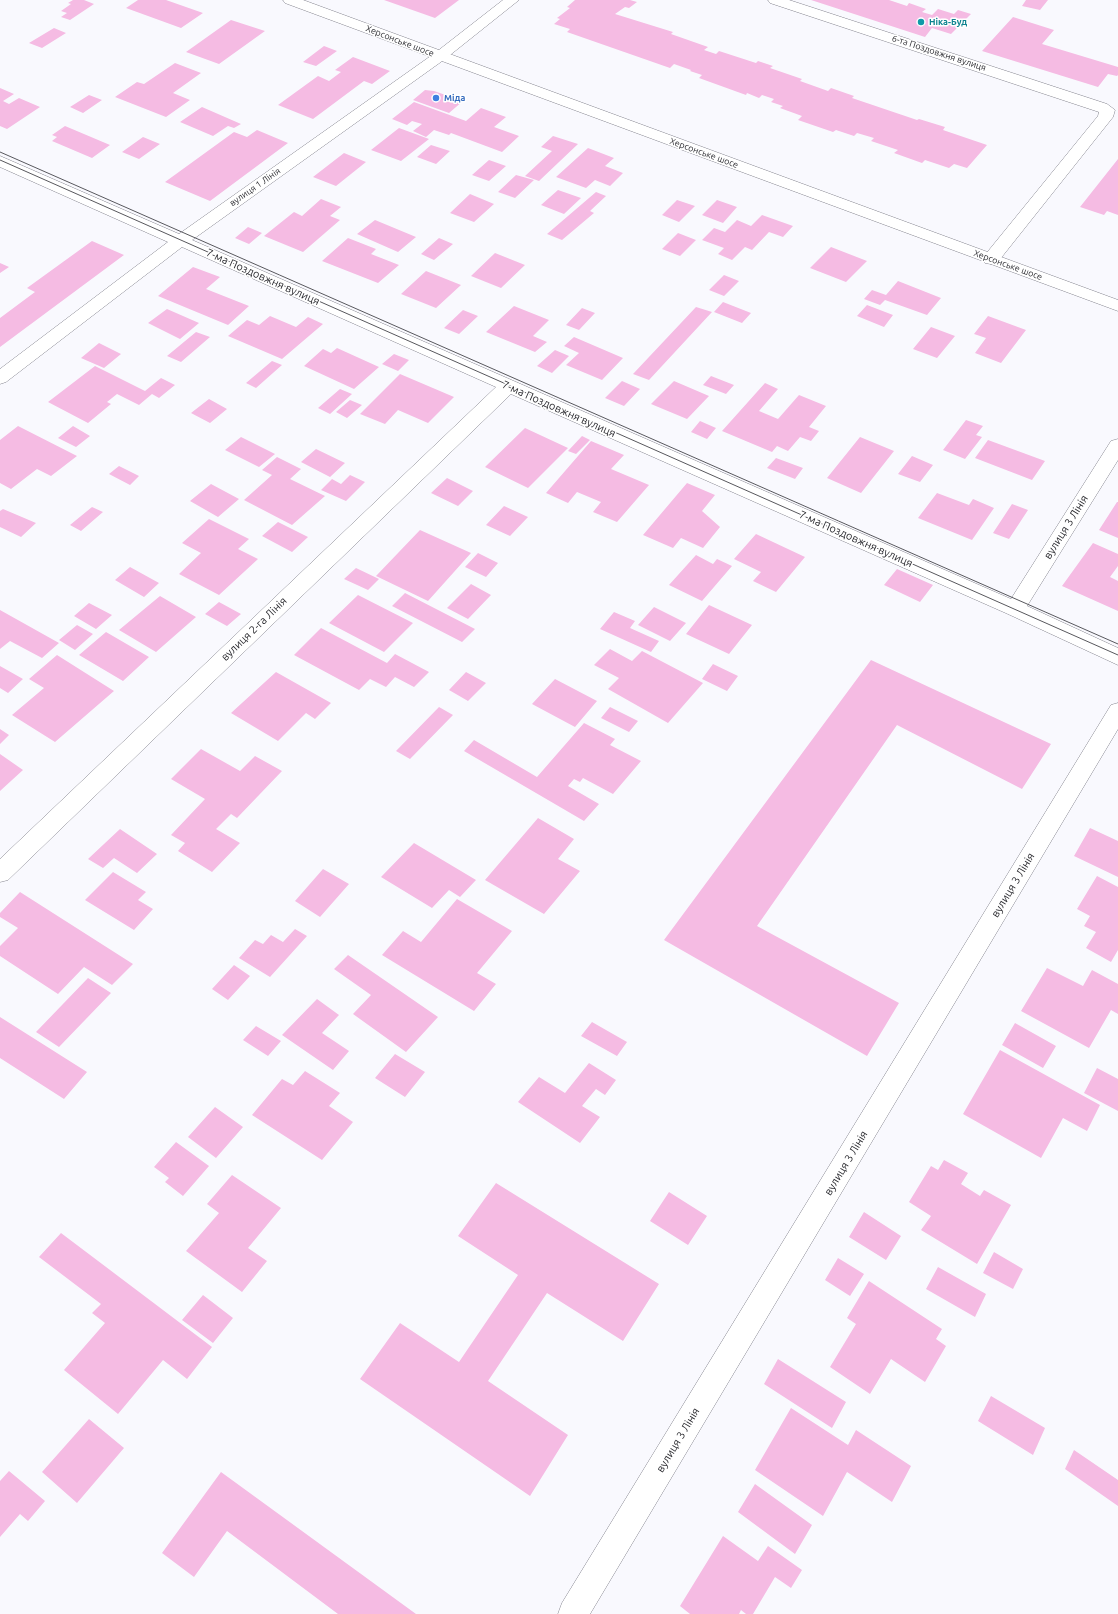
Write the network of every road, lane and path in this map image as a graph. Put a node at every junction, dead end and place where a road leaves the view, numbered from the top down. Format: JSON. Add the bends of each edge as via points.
{"nodes":[{"id":1,"x":290,"y":0,"type":"edge"},
{"id":2,"x":512,"y":0,"type":"edge"},
{"id":3,"x":775,"y":0,"type":"edge"},
{"id":4,"x":440,"y":56,"type":"junction"},
{"id":5,"x":0,"y":161,"type":"edge"},
{"id":6,"x":181,"y":240,"type":"junction"},
{"id":7,"x":991,"y":259,"type":"junction"},
{"id":8,"x":1118,"y":306,"type":"edge"},
{"id":9,"x":0,"y":378,"type":"edge"},
{"id":10,"x":508,"y":386,"type":"junction"},
{"id":11,"x":1118,"y":445,"type":"edge"},
{"id":12,"x":1015,"y":609,"type":"junction"},
{"id":13,"x":1118,"y":657,"type":"edge"},
{"id":14,"x":1118,"y":711,"type":"edge"},
{"id":15,"x":0,"y":873,"type":"edge"},
{"id":16,"x":573,"y":1614,"type":"edge"}],
"edges":[{"from":1,"to":4,"type":"street","name":"Херсонське шосе"},
{"from":2,"to":4,"type":"street","name":"вулиця 1 Лінія"},
{"from":3,"to":7,"type":"street","name":"6-та Поздовжня вулиця","via":[[1107,110],[1105,117]]},
{"from":4,"to":6,"type":"street","name":"вулиця 1 Лінія"},
{"from":4,"to":7,"type":"street","name":"Херсонське шосе"},
{"from":5,"to":6,"type":"street","name":"7-ма Поздовжня вулиця"},
{"from":6,"to":9,"type":"street","name":"вулиця 1 Лінія"},
{"from":6,"to":10,"type":"street","name":"7-ма Поздовжня вулиця"},
{"from":7,"to":8,"type":"street","name":"Херсонське шосе"},
{"from":10,"to":12,"type":"street","name":"7-ма Поздовжня вулиця"},
{"from":10,"to":15,"type":"street","name":"вулиця 2-га Лінія"},
{"from":11,"to":12,"type":"street","name":"вулиця 3 Лінія"},
{"from":12,"to":13,"type":"street","name":"7-ма Поздовжня вулиця"},
{"from":14,"to":16,"type":"street","name":"вулиця 3 Лінія"}]}
